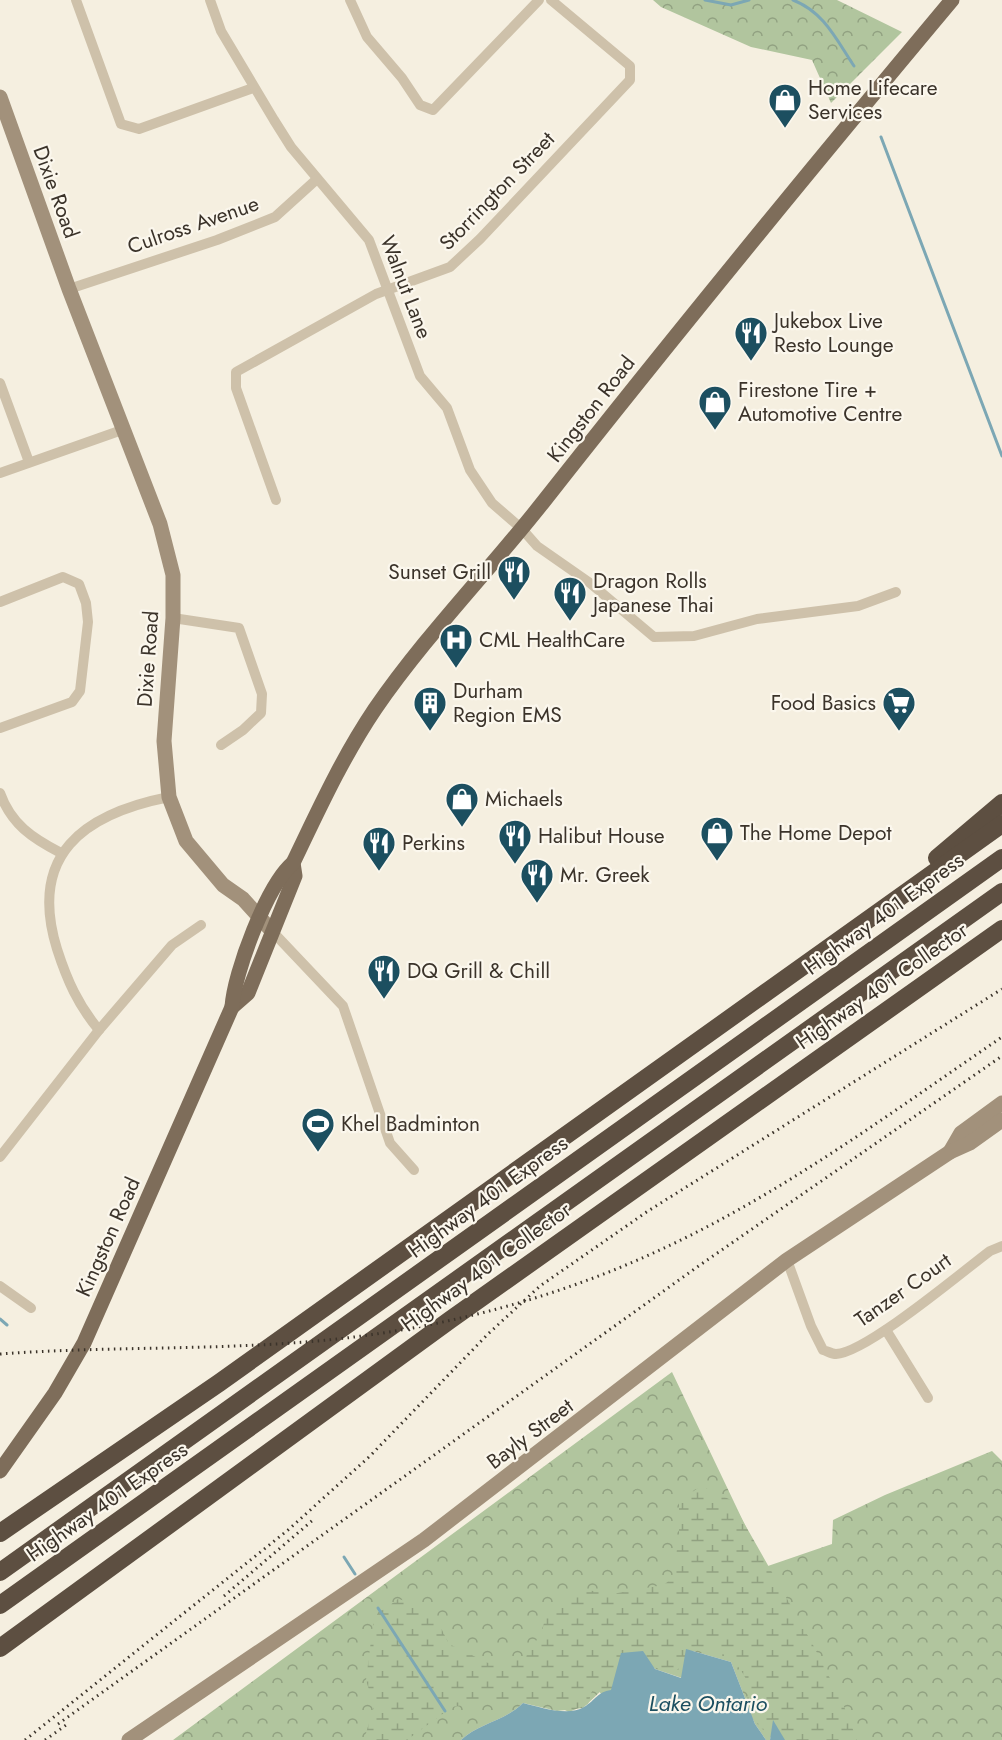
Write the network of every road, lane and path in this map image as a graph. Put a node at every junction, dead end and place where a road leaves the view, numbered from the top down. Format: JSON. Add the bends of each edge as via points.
{"nodes":[{"id":1,"x":76,"y":0,"type":"edge"},
{"id":2,"x":210,"y":0,"type":"edge"},
{"id":3,"x":350,"y":0,"type":"edge"},
{"id":4,"x":539,"y":0,"type":"edge"},
{"id":5,"x":551,"y":0,"type":"edge"},
{"id":6,"x":952,"y":0,"type":"edge"},
{"id":7,"x":253,"y":88,"type":"junction"},
{"id":8,"x":0,"y":97,"type":"edge"},
{"id":9,"x":317,"y":178,"type":"junction"},
{"id":10,"x":69,"y":289,"type":"junction"},
{"id":11,"x":389,"y":290,"type":"junction"},
{"id":12,"x":0,"y":383,"type":"edge"},
{"id":13,"x":122,"y":430,"type":"junction"},
{"id":14,"x":29,"y":462,"type":"junction"},
{"id":15,"x":0,"y":473,"type":"edge"},
{"id":16,"x":276,"y":500,"type":"dead end"},
{"id":17,"x":522,"y":529,"type":"junction"},
{"id":18,"x":896,"y":592,"type":"dead end"},
{"id":19,"x":0,"y":602,"type":"edge"},
{"id":20,"x":173,"y":618,"type":"junction"},
{"id":21,"x":0,"y":728,"type":"edge"},
{"id":22,"x":221,"y":745,"type":"dead end"},
{"id":23,"x":0,"y":793,"type":"edge"},
{"id":24,"x":169,"y":796,"type":"junction"},
{"id":25,"x":1002,"y":802,"type":"edge"},
{"id":26,"x":1002,"y":824,"type":"edge"},
{"id":27,"x":61,"y":853,"type":"junction"},
{"id":28,"x":1002,"y":858,"type":"edge"},
{"id":29,"x":293,"y":863,"type":"junction"},
{"id":30,"x":1002,"y":892,"type":"edge"},
{"id":31,"x":259,"y":918,"type":"junction"},
{"id":32,"x":865,"y":920,"type":"junction"},
{"id":33,"x":201,"y":925,"type":"dead end"},
{"id":34,"x":1002,"y":929,"type":"edge"},
{"id":35,"x":271,"y":930,"type":"junction"},
{"id":36,"x":232,"y":1007,"type":"junction"},
{"id":37,"x":99,"y":1030,"type":"junction"},
{"id":38,"x":1002,"y":1103,"type":"edge"},
{"id":39,"x":1002,"y":1119,"type":"edge"},
{"id":40,"x":950,"y":1152,"type":"junction"},
{"id":41,"x":0,"y":1157,"type":"edge"},
{"id":42,"x":414,"y":1170,"type":"dead end"},
{"id":43,"x":1002,"y":1246,"type":"edge"},
{"id":44,"x":787,"y":1260,"type":"junction"},
{"id":45,"x":0,"y":1286,"type":"edge"},
{"id":46,"x":31,"y":1308,"type":"dead end"},
{"id":47,"x":886,"y":1330,"type":"junction"},
{"id":48,"x":928,"y":1398,"type":"dead end"},
{"id":49,"x":0,"y":1471,"type":"edge"},
{"id":50,"x":0,"y":1533,"type":"edge"},
{"id":51,"x":0,"y":1572,"type":"edge"},
{"id":52,"x":0,"y":1605,"type":"edge"},
{"id":53,"x":0,"y":1648,"type":"edge"},
{"id":54,"x":129,"y":1740,"type":"edge"}],
"edges":[{"from":1,"to":7,"type":"street","via":[[121,124],[139,129]]},
{"from":2,"to":7,"type":"street","name":"Walnut Lane","via":[[221,31]]},
{"from":3,"to":4,"type":"street","via":[[367,37],[420,105],[433,110]]},
{"from":5,"to":11,"type":"street","name":"Storrington Street","via":[[630,66],[630,80],[450,267]]},
{"from":6,"to":17,"type":"main road","name":"Kingston Road","via":[[648,369]]},
{"from":7,"to":9,"type":"street","name":"Walnut Lane","via":[[291,147]]},
{"from":8,"to":10,"type":"main road","name":"Dixie Road"},
{"from":9,"to":10,"type":"street","name":"Culross Avenue","via":[[275,217]]},
{"from":9,"to":11,"type":"street","name":"Walnut Lane","via":[[369,240]]},
{"from":10,"to":13,"type":"main road","name":"Dixie Road"},
{"from":11,"to":16,"type":"street","name":"Storrington Street","via":[[236,372],[236,388]]},
{"from":11,"to":17,"type":"street","name":"Walnut Lane","via":[[420,376],[447,408],[470,470],[492,503]]},
{"from":12,"to":14,"type":"street"},
{"from":13,"to":14,"type":"street"},
{"from":13,"to":20,"type":"main road","name":"Dixie Road","via":[[160,524],[173,575]]},
{"from":14,"to":15,"type":"street"},
{"from":17,"to":18,"type":"street","name":"Walnut Lane","via":[[537,546],[590,583],[654,637],[694,636],[757,620],[858,606]]},
{"from":17,"to":29,"type":"main road","name":"Kingston Road","via":[[412,659],[374,711],[344,759]]},
{"from":19,"to":21,"type":"street","via":[[63,577],[79,584],[87,603],[88,622],[80,691],[72,702]]},
{"from":20,"to":22,"type":"street","via":[[238,628],[262,694],[261,713]]},
{"from":20,"to":24,"type":"main road","name":"Dixie Road","via":[[164,741]]},
{"from":23,"to":27,"type":"street","via":[[20,829]]},
{"from":24,"to":27,"type":"street","via":[[107,816],[86,828]]},
{"from":24,"to":31,"type":"main road","name":"Dixie Road","via":[[186,841],[223,885],[243,898]]},
{"from":25,"to":32,"type":"highway"},
{"from":26,"to":32,"type":"highway"},
{"from":27,"to":37,"type":"street","via":[[48,898],[50,924],[72,992]]},
{"from":28,"to":51,"type":"highway","name":"Highway 401 Express"},
{"from":29,"to":31,"type":"main road","name":"Kingston Road","via":[[282,873]]},
{"from":29,"to":35,"type":"main road","name":"Kingston Road","via":[[295,876]]},
{"from":30,"to":52,"type":"highway","name":"Highway 401 Express"},
{"from":31,"to":35,"type":"main road","name":"Dixie Road"},
{"from":31,"to":36,"type":"main road","name":"Kingston Road","via":[[233,991]]},
{"from":32,"to":50,"type":"highway","via":[[247,1363]]},
{"from":33,"to":37,"type":"street","via":[[172,945]]},
{"from":34,"to":53,"type":"highway","name":"Highway 401 Collector","via":[[460,1313]]},
{"from":35,"to":36,"type":"main road","name":"Kingston Road","via":[[248,993]]},
{"from":35,"to":42,"type":"street","name":"Dixie Road","via":[[343,1006],[390,1143]]},
{"from":36,"to":49,"type":"main road","name":"Kingston Road","via":[[84,1343],[55,1393]]},
{"from":37,"to":41,"type":"street"},
{"from":38,"to":40,"type":"main road","name":"Bayly Street","via":[[962,1133]]},
{"from":39,"to":40,"type":"main road","name":"Bayly Street","via":[[970,1143]]},
{"from":40,"to":44,"type":"main road","name":"Bayly Street"},
{"from":43,"to":47,"type":"street","name":"Tanzer Court"},
{"from":44,"to":47,"type":"street","name":"Tanzer Court","via":[[823,1350],[835,1354],[847,1351]]},
{"from":44,"to":54,"type":"main road","name":"Bayly Street","via":[[424,1540]]},
{"from":45,"to":46,"type":"street"},
{"from":47,"to":48,"type":"street"}]}
